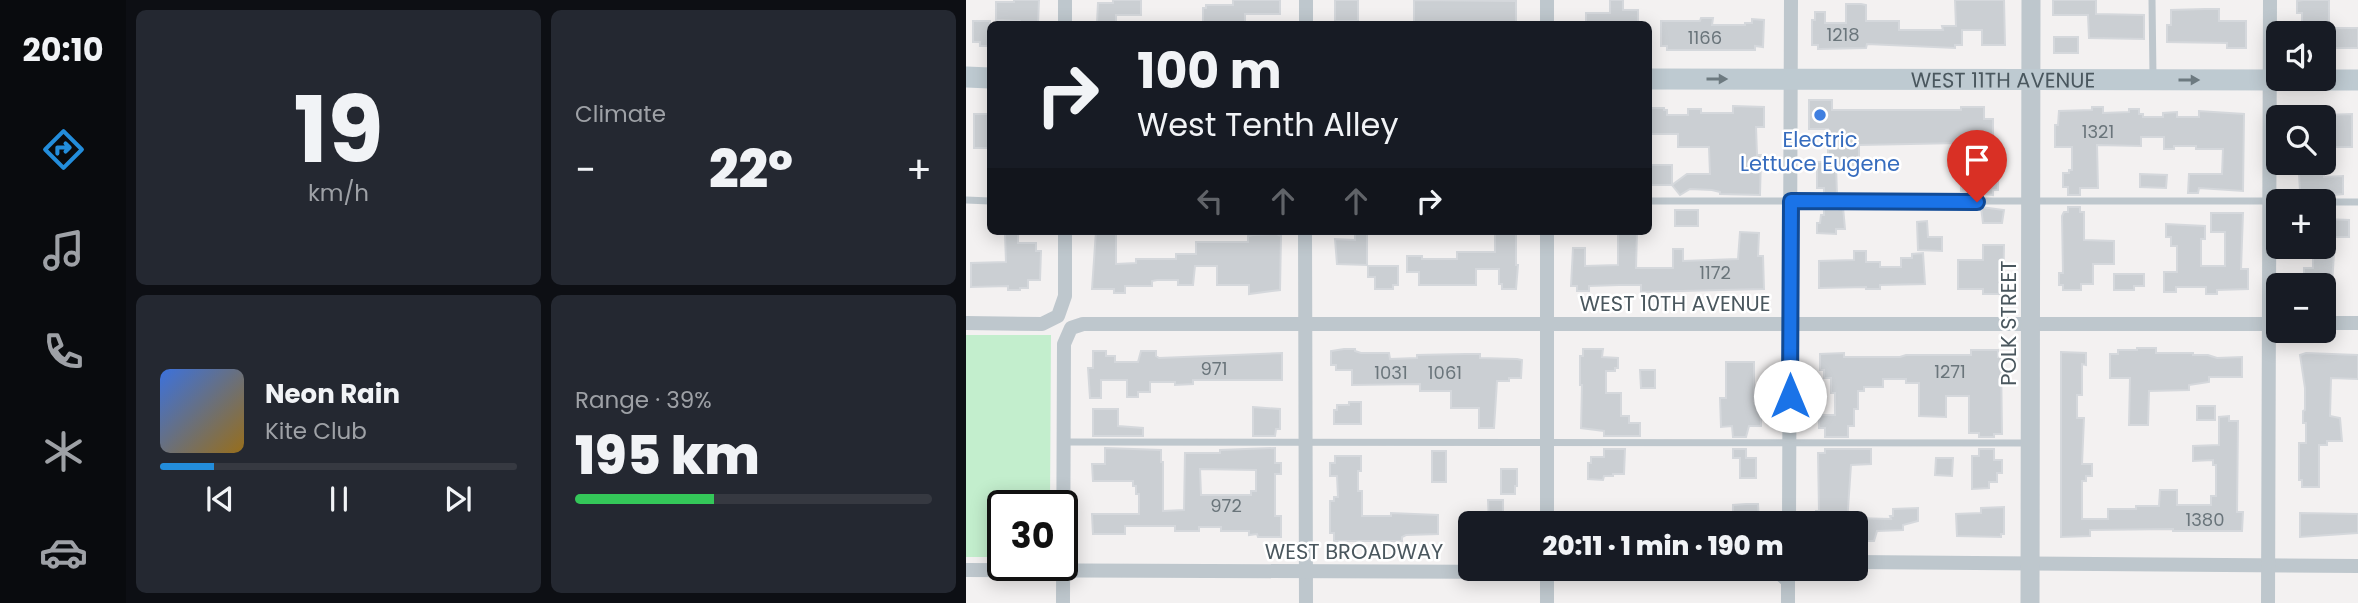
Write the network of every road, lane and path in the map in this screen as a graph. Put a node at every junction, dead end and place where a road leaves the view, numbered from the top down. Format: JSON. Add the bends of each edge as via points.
{"nodes":[{"id":1,"x":1065,"y":0,"type":"edge"},
{"id":2,"x":1307,"y":0,"type":"edge"},
{"id":3,"x":1547,"y":0,"type":"edge"},
{"id":4,"x":1791,"y":0,"type":"edge"},
{"id":5,"x":2031,"y":0,"type":"edge"},
{"id":6,"x":2152,"y":0,"type":"edge"},
{"id":7,"x":2270,"y":0,"type":"edge"},
{"id":8,"x":1065,"y":21,"type":"edge"},
{"id":9,"x":1306,"y":21,"type":"edge"},
{"id":10,"x":1548,"y":21,"type":"edge"},
{"id":11,"x":2270,"y":21,"type":"edge"},
{"id":12,"x":966,"y":78,"type":"edge"},
{"id":13,"x":987,"y":78,"type":"edge"},
{"id":14,"x":1652,"y":79,"type":"edge"},
{"id":15,"x":1790,"y":79,"type":"junction"},
{"id":16,"x":2031,"y":79,"type":"junction"},
{"id":17,"x":2153,"y":80,"type":"junction"},
{"id":18,"x":2266,"y":80,"type":"edge"},
{"id":19,"x":2336,"y":80,"type":"edge"},
{"id":20,"x":2358,"y":80,"type":"edge"},
{"id":21,"x":2270,"y":91,"type":"edge"},
{"id":22,"x":2274,"y":189,"type":"edge"},
{"id":23,"x":966,"y":200,"type":"edge"},
{"id":24,"x":987,"y":201,"type":"edge"},
{"id":25,"x":1652,"y":201,"type":"edge"},
{"id":26,"x":1791,"y":201,"type":"junction"},
{"id":27,"x":2266,"y":201,"type":"edge"},
{"id":28,"x":2336,"y":202,"type":"edge"},
{"id":29,"x":2358,"y":202,"type":"edge"},
{"id":30,"x":2031,"y":203,"type":"junction"},
{"id":31,"x":1065,"y":235,"type":"edge"},
{"id":32,"x":1305,"y":235,"type":"edge"},
{"id":33,"x":1547,"y":235,"type":"edge"},
{"id":34,"x":1305,"y":322,"type":"junction"},
{"id":35,"x":966,"y":323,"type":"edge"},
{"id":36,"x":1547,"y":323,"type":"junction"},
{"id":37,"x":2336,"y":323,"type":"edge"},
{"id":38,"x":2358,"y":323,"type":"edge"},
{"id":39,"x":2031,"y":324,"type":"junction"},
{"id":40,"x":2266,"y":324,"type":"edge"},
{"id":41,"x":1790,"y":325,"type":"junction"},
{"id":42,"x":2274,"y":343,"type":"edge"},
{"id":43,"x":1064,"y":442,"type":"junction"},
{"id":44,"x":1306,"y":442,"type":"junction"},
{"id":45,"x":1547,"y":443,"type":"junction"},
{"id":46,"x":2031,"y":443,"type":"junction"},
{"id":47,"x":1790,"y":444,"type":"junction"},
{"id":48,"x":1064,"y":490,"type":"edge"},
{"id":49,"x":1547,"y":511,"type":"edge"},
{"id":50,"x":1790,"y":511,"type":"edge"},
{"id":51,"x":1868,"y":562,"type":"edge"},
{"id":52,"x":2031,"y":563,"type":"junction"},
{"id":53,"x":2268,"y":565,"type":"junction"},
{"id":54,"x":2358,"y":566,"type":"edge"},
{"id":55,"x":966,"y":570,"type":"edge"},
{"id":56,"x":987,"y":570,"type":"edge"},
{"id":57,"x":1078,"y":570,"type":"edge"},
{"id":58,"x":1458,"y":571,"type":"edge"},
{"id":59,"x":1306,"y":572,"type":"junction"},
{"id":60,"x":1063,"y":581,"type":"edge"},
{"id":61,"x":1547,"y":581,"type":"edge"},
{"id":62,"x":1788,"y":581,"type":"edge"},
{"id":63,"x":1063,"y":603,"type":"edge"},
{"id":64,"x":1306,"y":603,"type":"edge"},
{"id":65,"x":1547,"y":603,"type":"edge"},
{"id":66,"x":1788,"y":603,"type":"edge"},
{"id":67,"x":2031,"y":603,"type":"edge"},
{"id":68,"x":2268,"y":603,"type":"edge"}],
"edges":[{"from":1,"to":8,"type":"street"},
{"from":2,"to":9,"type":"street"},
{"from":3,"to":10,"type":"street"},
{"from":4,"to":15,"type":"street"},
{"from":5,"to":16,"type":"street","name":"POLK STREET"},
{"from":6,"to":17,"type":"lane"},
{"from":7,"to":11,"type":"street"},
{"from":12,"to":13,"type":"main road"},
{"from":14,"to":15,"type":"main road","name":"WEST 11TH AVENUE","one_way":true},
{"from":15,"to":16,"type":"main road","name":"WEST 11TH AVENUE"},
{"from":15,"to":26,"type":"street"},
{"from":16,"to":17,"type":"main road","name":"WEST 11TH AVENUE"},
{"from":16,"to":30,"type":"street","name":"POLK STREET"},
{"from":17,"to":18,"type":"main road","name":"WEST 11TH AVENUE","one_way":true},
{"from":19,"to":20,"type":"main road","name":"WEST 11TH AVENUE"},
{"from":21,"to":22,"type":"street"},
{"from":23,"to":24,"type":"lane"},
{"from":25,"to":26,"type":"lane"},
{"from":26,"to":30,"type":"lane"},
{"from":26,"to":41,"type":"street"},
{"from":27,"to":30,"type":"lane"},
{"from":28,"to":29,"type":"lane"},
{"from":30,"to":39,"type":"street","name":"POLK STREET"},
{"from":31,"to":35,"type":"street","via":[[1065,301],[1058,316],[1042,324]]},
{"from":32,"to":34,"type":"street"},
{"from":33,"to":36,"type":"street"},
{"from":34,"to":36,"type":"street","name":"WEST 10TH AVENUE"},
{"from":34,"to":43,"type":"street","name":"WEST 10TH AVENUE","via":[[1088,323],[1071,328],[1064,344]]},
{"from":34,"to":44,"type":"street"},
{"from":36,"to":41,"type":"street","name":"WEST 10TH AVENUE"},
{"from":36,"to":45,"type":"street"},
{"from":37,"to":38,"type":"street"},
{"from":39,"to":40,"type":"street","name":"WEST 10TH AVENUE"},
{"from":39,"to":41,"type":"street","name":"WEST 10TH AVENUE"},
{"from":39,"to":46,"type":"street","name":"POLK STREET"},
{"from":41,"to":47,"type":"street"},
{"from":42,"to":53,"type":"street"},
{"from":43,"to":44,"type":"lane"},
{"from":43,"to":48,"type":"street"},
{"from":44,"to":45,"type":"lane"},
{"from":44,"to":59,"type":"street"},
{"from":45,"to":47,"type":"lane"},
{"from":45,"to":49,"type":"street"},
{"from":46,"to":47,"type":"lane"},
{"from":46,"to":52,"type":"street","name":"POLK STREET"},
{"from":47,"to":50,"type":"street"},
{"from":51,"to":52,"type":"street"},
{"from":52,"to":53,"type":"street"},
{"from":52,"to":67,"type":"street","name":"POLK STREET"},
{"from":53,"to":54,"type":"street"},
{"from":53,"to":68,"type":"street"},
{"from":55,"to":56,"type":"street","name":"WEST BROADWAY"},
{"from":57,"to":59,"type":"street","name":"WEST BROADWAY"},
{"from":58,"to":59,"type":"street","name":"WEST BROADWAY"},
{"from":59,"to":64,"type":"street"},
{"from":60,"to":63,"type":"street"},
{"from":61,"to":65,"type":"street"},
{"from":62,"to":66,"type":"street","name":"WEST BROADWAY"}]}
